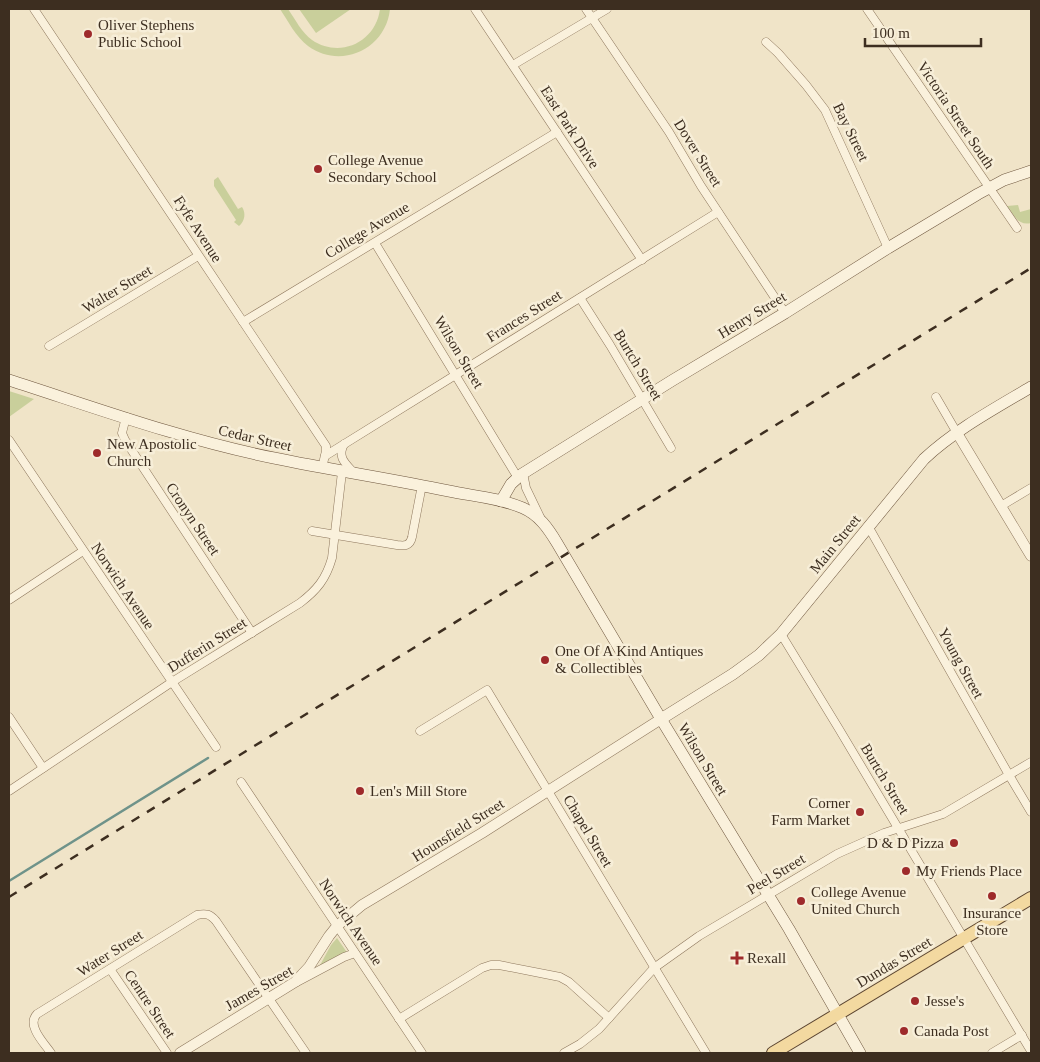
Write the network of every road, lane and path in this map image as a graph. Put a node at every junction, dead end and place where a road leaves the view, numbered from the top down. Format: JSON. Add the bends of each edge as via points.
{"nodes":[{"id":1,"x":34,"y":9,"type":"edge"},
{"id":2,"x":475,"y":9,"type":"edge"},
{"id":3,"x":586,"y":9,"type":"edge"},
{"id":4,"x":607,"y":9,"type":"edge"},
{"id":5,"x":868,"y":9,"type":"edge"},
{"id":6,"x":592,"y":18,"type":"junction"},
{"id":7,"x":766,"y":42,"type":"dead end"},
{"id":8,"x":513,"y":65,"type":"junction"},
{"id":9,"x":557,"y":132,"type":"junction"},
{"id":10,"x":1031,"y":171,"type":"edge"},
{"id":11,"x":988,"y":187,"type":"junction"},
{"id":12,"x":718,"y":212,"type":"junction"},
{"id":13,"x":1017,"y":228,"type":"dead end"},
{"id":14,"x":375,"y":242,"type":"junction"},
{"id":15,"x":888,"y":248,"type":"junction"},
{"id":16,"x":198,"y":256,"type":"junction"},
{"id":17,"x":642,"y":260,"type":"junction"},
{"id":18,"x":580,"y":298,"type":"junction"},
{"id":19,"x":785,"y":313,"type":"junction"},
{"id":20,"x":243,"y":322,"type":"junction"},
{"id":21,"x":49,"y":346,"type":"dead end"},
{"id":22,"x":455,"y":376,"type":"junction"},
{"id":23,"x":9,"y":380,"type":"edge"},
{"id":24,"x":1031,"y":387,"type":"edge"},
{"id":25,"x":936,"y":397,"type":"dead end"},
{"id":26,"x":642,"y":399,"type":"junction"},
{"id":27,"x":126,"y":417,"type":"junction"},
{"id":28,"x":957,"y":433,"type":"junction"},
{"id":29,"x":9,"y":440,"type":"edge"},
{"id":30,"x":344,"y":444,"type":"junction"},
{"id":31,"x":671,"y":448,"type":"dead end"},
{"id":32,"x":325,"y":456,"type":"junction"},
{"id":33,"x":322,"y":468,"type":"junction"},
{"id":34,"x":348,"y":473,"type":"junction"},
{"id":35,"x":520,"y":476,"type":"junction"},
{"id":36,"x":422,"y":485,"type":"junction"},
{"id":37,"x":1031,"y":488,"type":"edge"},
{"id":38,"x":500,"y":501,"type":"junction"},
{"id":39,"x":1001,"y":506,"type":"junction"},
{"id":40,"x":542,"y":521,"type":"junction"},
{"id":41,"x":868,"y":526,"type":"junction"},
{"id":42,"x":312,"y":531,"type":"dead end"},
{"id":43,"x":335,"y":535,"type":"junction"},
{"id":44,"x":83,"y":551,"type":"junction"},
{"id":45,"x":1031,"y":556,"type":"edge"},
{"id":46,"x":9,"y":600,"type":"edge"},
{"id":47,"x":252,"y":633,"type":"junction"},
{"id":48,"x":781,"y":634,"type":"junction"},
{"id":49,"x":172,"y":682,"type":"junction"},
{"id":50,"x":9,"y":717,"type":"edge"},
{"id":51,"x":661,"y":719,"type":"junction"},
{"id":52,"x":420,"y":731,"type":"dead end"},
{"id":53,"x":216,"y":747,"type":"dead end"},
{"id":54,"x":1031,"y":762,"type":"edge"},
{"id":55,"x":44,"y":768,"type":"junction"},
{"id":56,"x":1010,"y":775,"type":"junction"},
{"id":57,"x":240,"y":782,"type":"dead end"},
{"id":58,"x":9,"y":791,"type":"edge"},
{"id":59,"x":547,"y":791,"type":"junction"},
{"id":60,"x":1031,"y":812,"type":"edge"},
{"id":61,"x":899,"y":828,"type":"junction"},
{"id":62,"x":768,"y":894,"type":"junction"},
{"id":63,"x":1031,"y":898,"type":"edge"},
{"id":64,"x":337,"y":926,"type":"junction"},
{"id":65,"x":965,"y":938,"type":"junction"},
{"id":66,"x":355,"y":954,"type":"junction"},
{"id":67,"x":654,"y":968,"type":"junction"},
{"id":68,"x":110,"y":970,"type":"junction"},
{"id":69,"x":288,"y":986,"type":"junction"},
{"id":70,"x":269,"y":998,"type":"junction"},
{"id":71,"x":838,"y":1014,"type":"junction"},
{"id":72,"x":399,"y":1018,"type":"junction"},
{"id":73,"x":609,"y":1018,"type":"junction"},
{"id":74,"x":1022,"y":1035,"type":"junction"},
{"id":75,"x":1031,"y":1051,"type":"edge"},
{"id":76,"x":418,"y":1052,"type":"edge"},
{"id":77,"x":51,"y":1053,"type":"edge"},
{"id":78,"x":167,"y":1053,"type":"edge"},
{"id":79,"x":180,"y":1053,"type":"edge"},
{"id":80,"x":306,"y":1053,"type":"edge"},
{"id":81,"x":564,"y":1053,"type":"edge"},
{"id":82,"x":706,"y":1053,"type":"edge"},
{"id":83,"x":773,"y":1053,"type":"edge"},
{"id":84,"x":860,"y":1053,"type":"edge"},
{"id":85,"x":992,"y":1053,"type":"edge"}],
"edges":[{"from":1,"to":16,"type":"street","name":"Fyfe Avenue"},
{"from":2,"to":8,"type":"street","name":"East Park Drive"},
{"from":3,"to":6,"type":"street","name":"Dover Street"},
{"from":4,"to":6,"type":"street"},
{"from":5,"to":11,"type":"street","name":"Victoria Street South"},
{"from":6,"to":8,"type":"street"},
{"from":6,"to":12,"type":"street","name":"Dover Street"},
{"from":7,"to":15,"type":"street","name":"Bay Street","via":[[825,110]]},
{"from":8,"to":9,"type":"street","name":"East Park Drive"},
{"from":9,"to":14,"type":"street","name":"College Avenue"},
{"from":9,"to":17,"type":"street","name":"East Park Drive"},
{"from":10,"to":11,"type":"main road","name":"Henry Street"},
{"from":11,"to":13,"type":"street","name":"Victoria Street South"},
{"from":11,"to":15,"type":"main road","name":"Henry Street"},
{"from":12,"to":17,"type":"street","name":"Frances Street"},
{"from":12,"to":19,"type":"street","name":"Dover Street"},
{"from":14,"to":20,"type":"street","name":"College Avenue"},
{"from":14,"to":22,"type":"street","name":"Wilson Street"},
{"from":15,"to":19,"type":"main road","name":"Henry Street"},
{"from":16,"to":20,"type":"street","name":"Fyfe Avenue"},
{"from":16,"to":21,"type":"street","name":"Walter Street"},
{"from":17,"to":18,"type":"street","name":"Frances Street"},
{"from":18,"to":22,"type":"street","name":"Frances Street"},
{"from":18,"to":26,"type":"street","name":"Burtch Street"},
{"from":19,"to":26,"type":"main road","name":"Henry Street"},
{"from":20,"to":32,"type":"street","name":"Fyfe Avenue","via":[[326,446]]},
{"from":22,"to":30,"type":"street","name":"Frances Street"},
{"from":22,"to":35,"type":"street","name":"Wilson Street"},
{"from":23,"to":27,"type":"main road","name":"Cedar Street"},
{"from":24,"to":28,"type":"main road","name":"Main Street"},
{"from":25,"to":28,"type":"street"},
{"from":26,"to":31,"type":"street","name":"Burtch Street"},
{"from":26,"to":35,"type":"main road","name":"Henry Street"},
{"from":27,"to":33,"type":"main road","name":"Cedar Street","via":[[227,448]]},
{"from":27,"to":47,"type":"street","name":"Cronyn Street","via":[[122,432],[125,440]]},
{"from":28,"to":39,"type":"street"},
{"from":28,"to":41,"type":"main road","name":"Main Street","via":[[924,459]]},
{"from":29,"to":44,"type":"street","name":"Norwich Avenue"},
{"from":30,"to":32,"type":"street","name":"Frances Street"},
{"from":30,"to":34,"type":"street","via":[[342,459]]},
{"from":32,"to":33,"type":"street"},
{"from":33,"to":34,"type":"main road","name":"Cedar Street"},
{"from":34,"to":36,"type":"main road","name":"Cedar Street"},
{"from":34,"to":43,"type":"street","name":"Dufferin Street"},
{"from":35,"to":38,"type":"main road","name":"Henry Street"},
{"from":35,"to":40,"type":"street","name":"Wilson Street"},
{"from":36,"to":38,"type":"main road","name":"Cedar Street"},
{"from":36,"to":43,"type":"street","via":[[412,537],[407,545]]},
{"from":37,"to":39,"type":"street"},
{"from":38,"to":40,"type":"main road","name":"Wilson Street","via":[[524,508]]},
{"from":39,"to":45,"type":"street"},
{"from":40,"to":51,"type":"main road","name":"Wilson Street"},
{"from":41,"to":48,"type":"main road","name":"Main Street"},
{"from":41,"to":56,"type":"street","name":"Young Street"},
{"from":42,"to":43,"type":"street"},
{"from":43,"to":47,"type":"street","name":"Dufferin Street","via":[[329,568],[316,590]]},
{"from":44,"to":46,"type":"street"},
{"from":44,"to":49,"type":"street","name":"Norwich Avenue"},
{"from":47,"to":49,"type":"street","name":"Dufferin Street"},
{"from":48,"to":51,"type":"main road","name":"Main Street","via":[[733,674]]},
{"from":48,"to":61,"type":"street","name":"Burtch Street"},
{"from":49,"to":53,"type":"street","name":"Norwich Avenue"},
{"from":49,"to":55,"type":"street","name":"Dufferin Street"},
{"from":50,"to":55,"type":"street"},
{"from":51,"to":59,"type":"street","name":"Hounsfield Street"},
{"from":51,"to":62,"type":"main road","name":"Wilson Street"},
{"from":52,"to":59,"type":"street","name":"Chapel Street","via":[[487,690]]},
{"from":54,"to":56,"type":"street","name":"Peel Street"},
{"from":55,"to":58,"type":"street","name":"Dufferin Street"},
{"from":56,"to":60,"type":"street","name":"Young Street"},
{"from":56,"to":61,"type":"street","name":"Peel Street","via":[[943,814]]},
{"from":57,"to":64,"type":"street","name":"Norwich Avenue"},
{"from":59,"to":64,"type":"street","name":"Hounsfield Street","via":[[362,905]]},
{"from":59,"to":67,"type":"street","name":"Chapel Street"},
{"from":61,"to":62,"type":"street","name":"Peel Street","via":[[837,854]]},
{"from":61,"to":65,"type":"street","name":"Burtch Street"},
{"from":62,"to":67,"type":"street","name":"Peel Street"},
{"from":62,"to":71,"type":"main road","name":"Wilson Street"},
{"from":63,"to":65,"type":"main road","name":"Dundas Street"},
{"from":64,"to":66,"type":"street","name":"Norwich Avenue"},
{"from":64,"to":69,"type":"street","name":"Hounsfield Street","via":[[309,967]]},
{"from":65,"to":71,"type":"main road","name":"Dundas Street"},
{"from":65,"to":74,"type":"street","name":"Burtch Street"},
{"from":66,"to":69,"type":"street","name":"James Street"},
{"from":66,"to":72,"type":"street","name":"Norwich Avenue"},
{"from":67,"to":73,"type":"street","name":"Peel Street"},
{"from":67,"to":82,"type":"street","name":"Chapel Street"},
{"from":68,"to":70,"type":"street","name":"Water Street","via":[[205,913],[216,921]]},
{"from":68,"to":77,"type":"street","name":"Water Street","via":[[34,1017],[35,1029]]},
{"from":68,"to":78,"type":"street","name":"Centre Street"},
{"from":69,"to":70,"type":"street","name":"James Street"},
{"from":70,"to":79,"type":"street","name":"James Street"},
{"from":70,"to":80,"type":"street"},
{"from":71,"to":83,"type":"main road","name":"Dundas Street"},
{"from":71,"to":84,"type":"main road","name":"Wilson Street"},
{"from":72,"to":73,"type":"street","via":[[491,965],[560,977]]},
{"from":72,"to":76,"type":"street","name":"Norwich Avenue"},
{"from":73,"to":81,"type":"street","name":"Peel Street","via":[[588,1038]]},
{"from":74,"to":75,"type":"street","name":"Burtch Street"},
{"from":74,"to":85,"type":"street"}]}
